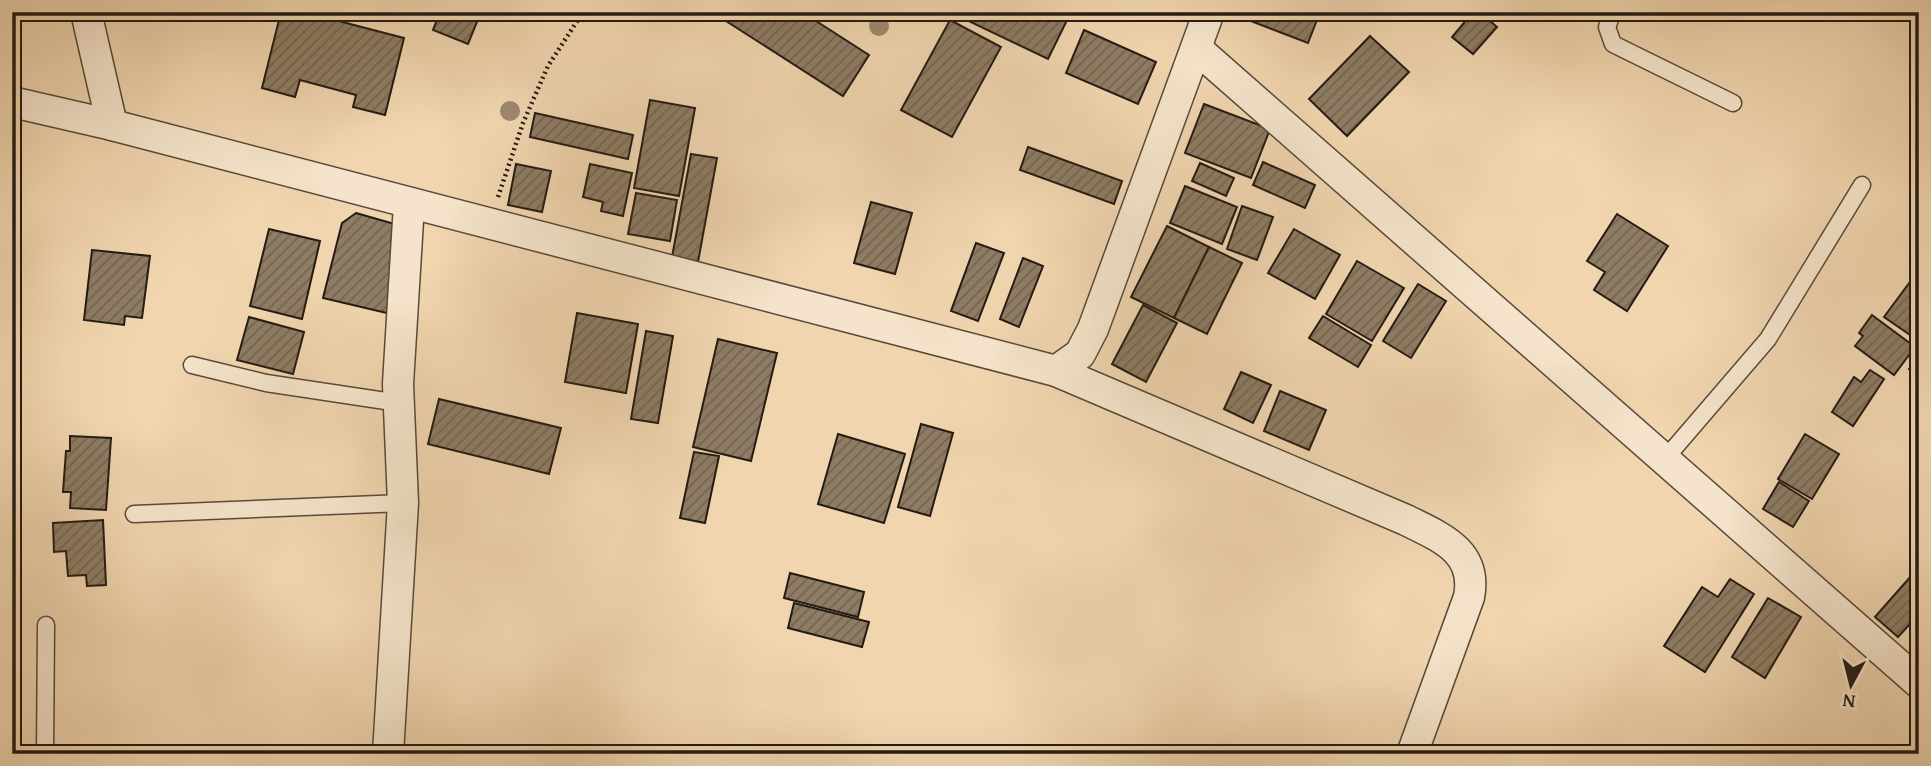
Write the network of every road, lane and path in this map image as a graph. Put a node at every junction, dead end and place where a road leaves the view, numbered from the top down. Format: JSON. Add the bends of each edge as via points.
{"nodes":[{"id":1,"x":86,"y":12,"type":"edge"},
{"id":2,"x":583,"y":12,"type":"edge"},
{"id":3,"x":1209,"y":12,"type":"edge"},
{"id":4,"x":1613,"y":12,"type":"edge"},
{"id":5,"x":1197,"y":49,"type":"junction"},
{"id":6,"x":12,"y":102,"type":"edge"},
{"id":7,"x":1733,"y":103,"type":"dead end"},
{"id":8,"x":112,"y":125,"type":"junction"},
{"id":9,"x":1862,"y":185,"type":"dead end"},
{"id":10,"x":409,"y":204,"type":"junction"},
{"id":11,"x":488,"y":225,"type":"junction"},
{"id":12,"x":192,"y":365,"type":"dead end"},
{"id":13,"x":1056,"y":371,"type":"junction"},
{"id":14,"x":399,"y":403,"type":"junction"},
{"id":15,"x":1664,"y":460,"type":"junction"},
{"id":16,"x":404,"y":503,"type":"junction"},
{"id":17,"x":134,"y":514,"type":"dead end"},
{"id":18,"x":46,"y":625,"type":"dead end"},
{"id":19,"x":1919,"y":683,"type":"edge"},
{"id":20,"x":45,"y":754,"type":"edge"},
{"id":21,"x":388,"y":754,"type":"edge"},
{"id":22,"x":1412,"y":754,"type":"edge"}],
"edges":[{"from":1,"to":8,"type":"street"},
{"from":2,"to":11,"type":"path","via":[[548,66]]},
{"from":3,"to":5,"type":"street"},
{"from":4,"to":7,"type":"lane","via":[[1607,27],[1613,44]]},
{"from":5,"to":13,"type":"street","via":[[1093,328],[1080,354]]},
{"from":5,"to":15,"type":"street"},
{"from":6,"to":8,"type":"street"},
{"from":8,"to":10,"type":"street"},
{"from":9,"to":15,"type":"lane","via":[[1768,339]]},
{"from":10,"to":11,"type":"street"},
{"from":10,"to":14,"type":"street"},
{"from":11,"to":13,"type":"street"},
{"from":12,"to":14,"type":"lane","via":[[266,383]]},
{"from":13,"to":22,"type":"street","via":[[1406,520],[1442,538],[1462,556],[1470,571],[1469,597]]},
{"from":14,"to":16,"type":"street"},
{"from":15,"to":19,"type":"street"},
{"from":16,"to":17,"type":"lane"},
{"from":16,"to":21,"type":"street"},
{"from":18,"to":20,"type":"lane"}]}
